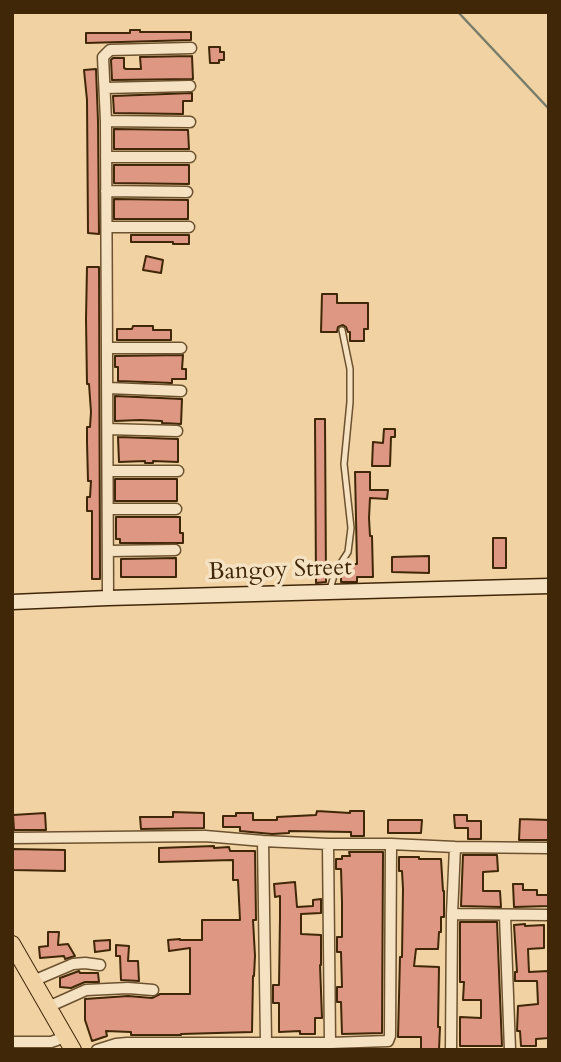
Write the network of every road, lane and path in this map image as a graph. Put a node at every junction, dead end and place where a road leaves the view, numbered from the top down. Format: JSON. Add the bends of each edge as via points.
{"nodes":[{"id":1,"x":191,"y":48,"type":"dead end"},
{"id":2,"x":190,"y":86,"type":"dead end"},
{"id":3,"x":105,"y":88,"type":"junction"},
{"id":4,"x":106,"y":121,"type":"junction"},
{"id":5,"x":190,"y":122,"type":"dead end"},
{"id":6,"x":106,"y":156,"type":"junction"},
{"id":7,"x":190,"y":157,"type":"dead end"},
{"id":8,"x":106,"y":191,"type":"junction"},
{"id":9,"x":187,"y":192,"type":"dead end"},
{"id":10,"x":107,"y":227,"type":"junction"},
{"id":11,"x":189,"y":227,"type":"dead end"},
{"id":12,"x":342,"y":330,"type":"dead end"},
{"id":13,"x":107,"y":348,"type":"junction"},
{"id":14,"x":181,"y":348,"type":"dead end"},
{"id":15,"x":108,"y":388,"type":"junction"},
{"id":16,"x":181,"y":391,"type":"dead end"},
{"id":17,"x":108,"y":429,"type":"junction"},
{"id":18,"x":177,"y":430,"type":"dead end"},
{"id":19,"x":108,"y":471,"type":"junction"},
{"id":20,"x":178,"y":471,"type":"dead end"},
{"id":21,"x":109,"y":509,"type":"junction"},
{"id":22,"x":176,"y":509,"type":"dead end"},
{"id":23,"x":175,"y":550,"type":"dead end"},
{"id":24,"x":109,"y":551,"type":"junction"},
{"id":25,"x":549,"y":586,"type":"edge"},
{"id":26,"x":330,"y":592,"type":"junction"},
{"id":27,"x":108,"y":598,"type":"junction"},
{"id":28,"x":12,"y":602,"type":"edge"},
{"id":29,"x":12,"y":838,"type":"edge"},
{"id":30,"x":263,"y":841,"type":"junction"},
{"id":31,"x":328,"y":844,"type":"junction"},
{"id":32,"x":390,"y":844,"type":"junction"},
{"id":33,"x":455,"y":847,"type":"junction"},
{"id":34,"x":549,"y":848,"type":"edge"},
{"id":35,"x":452,"y":914,"type":"junction"},
{"id":36,"x":505,"y":915,"type":"junction"},
{"id":37,"x":549,"y":915,"type":"edge"},
{"id":38,"x":12,"y":944,"type":"edge"},
{"id":39,"x":100,"y":965,"type":"dead end"},
{"id":40,"x":33,"y":981,"type":"junction"},
{"id":41,"x":153,"y":990,"type":"dead end"},
{"id":42,"x":48,"y":1007,"type":"junction"},
{"id":43,"x":64,"y":1034,"type":"junction"},
{"id":44,"x":12,"y":1042,"type":"edge"},
{"id":45,"x":266,"y":1043,"type":"junction"},
{"id":46,"x":330,"y":1043,"type":"junction"},
{"id":47,"x":73,"y":1050,"type":"edge"},
{"id":48,"x":97,"y":1050,"type":"edge"},
{"id":49,"x":451,"y":1050,"type":"edge"},
{"id":50,"x":510,"y":1050,"type":"edge"}],
"edges":[{"from":1,"to":3,"type":"street","via":[[110,50],[103,57]]},
{"from":2,"to":3,"type":"street"},
{"from":3,"to":4,"type":"street"},
{"from":4,"to":5,"type":"street"},
{"from":4,"to":6,"type":"street"},
{"from":6,"to":7,"type":"street"},
{"from":6,"to":8,"type":"street"},
{"from":8,"to":9,"type":"street"},
{"from":8,"to":10,"type":"street"},
{"from":10,"to":11,"type":"street"},
{"from":10,"to":13,"type":"street"},
{"from":12,"to":26,"type":"lane","via":[[350,369],[344,464],[351,528],[348,552],[335,572]]},
{"from":13,"to":14,"type":"street"},
{"from":13,"to":15,"type":"street"},
{"from":15,"to":16,"type":"street"},
{"from":15,"to":17,"type":"street"},
{"from":17,"to":18,"type":"street"},
{"from":17,"to":19,"type":"street"},
{"from":19,"to":20,"type":"street"},
{"from":19,"to":21,"type":"street"},
{"from":21,"to":22,"type":"street"},
{"from":21,"to":24,"type":"street"},
{"from":23,"to":24,"type":"street"},
{"from":24,"to":27,"type":"street"},
{"from":25,"to":26,"type":"main road","name":"Bangoy Street"},
{"from":26,"to":27,"type":"main road","name":"Bangoy Street"},
{"from":27,"to":28,"type":"main road","name":"Bangoy Street"},
{"from":29,"to":30,"type":"street","via":[[205,836]]},
{"from":30,"to":31,"type":"street"},
{"from":30,"to":45,"type":"street"},
{"from":31,"to":32,"type":"street"},
{"from":31,"to":46,"type":"street"},
{"from":32,"to":33,"type":"street"},
{"from":32,"to":46,"type":"street","via":[[390,1036],[384,1042]]},
{"from":33,"to":34,"type":"street"},
{"from":33,"to":35,"type":"street"},
{"from":35,"to":36,"type":"street"},
{"from":35,"to":49,"type":"street"},
{"from":36,"to":37,"type":"street"},
{"from":36,"to":50,"type":"street"},
{"from":38,"to":40,"type":"main road"},
{"from":39,"to":40,"type":"street","via":[[73,964]]},
{"from":40,"to":42,"type":"main road"},
{"from":41,"to":42,"type":"street","via":[[86,990]]},
{"from":42,"to":43,"type":"main road"},
{"from":43,"to":44,"type":"street","via":[[51,1042]]},
{"from":43,"to":47,"type":"main road"},
{"from":45,"to":46,"type":"street"},
{"from":45,"to":48,"type":"street","via":[[127,1042]]}]}
